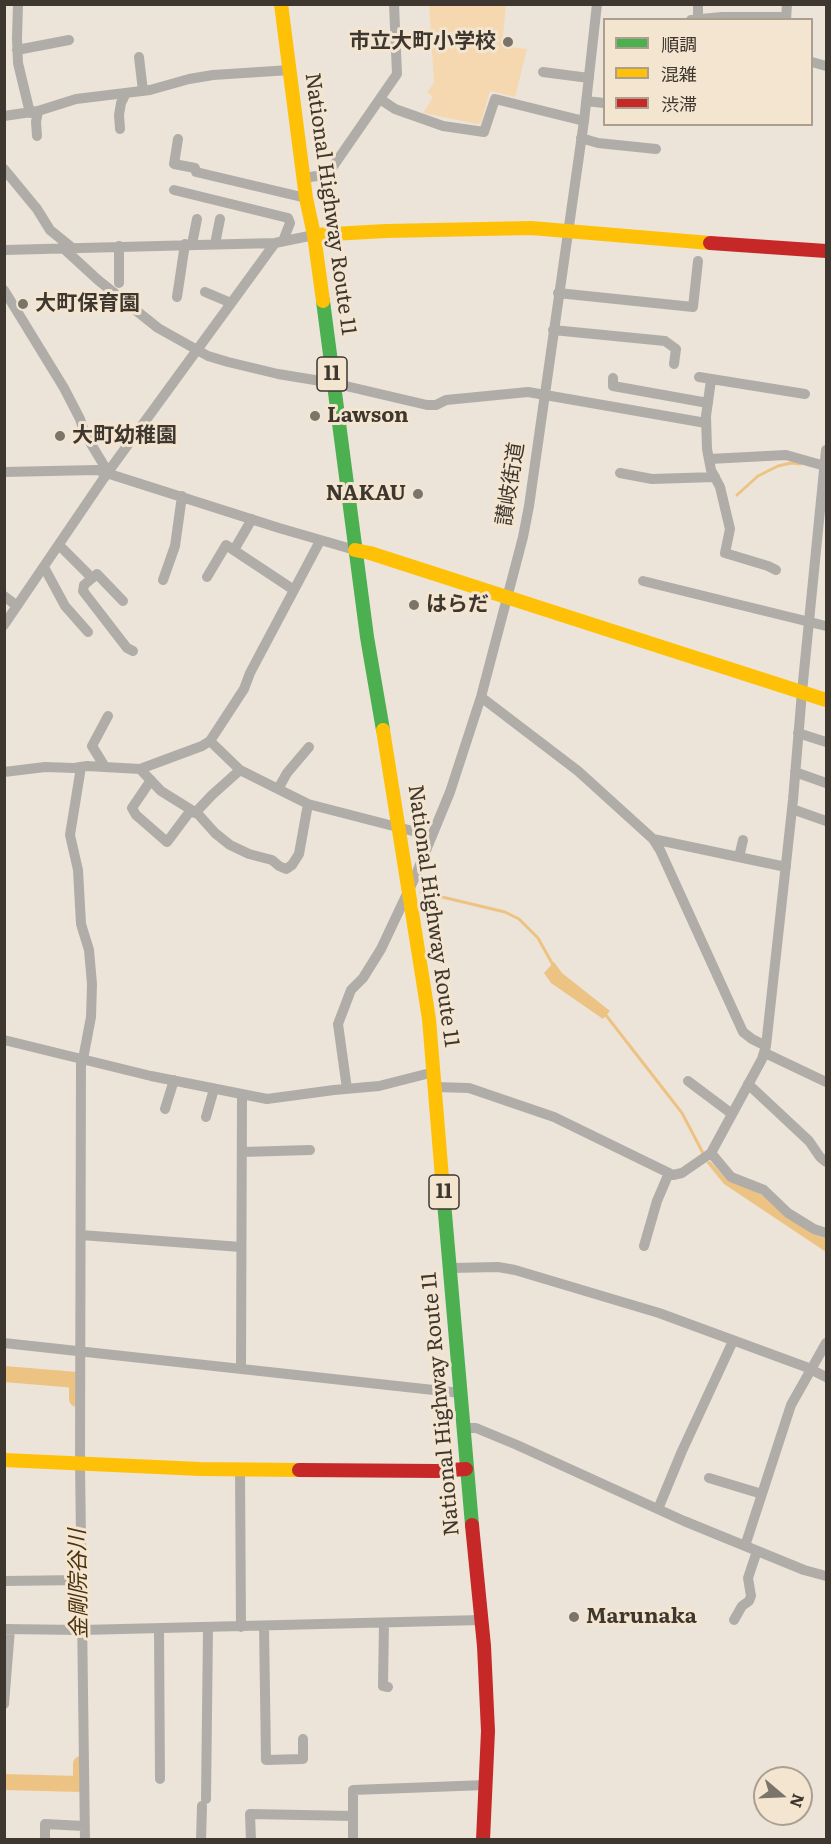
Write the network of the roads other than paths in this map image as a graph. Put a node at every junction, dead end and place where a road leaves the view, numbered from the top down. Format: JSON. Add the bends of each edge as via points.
{"nodes":[{"id":1,"x":18,"y":4,"type":"edge"},
{"id":2,"x":281,"y":4,"type":"edge"},
{"id":3,"x":394,"y":4,"type":"edge"},
{"id":4,"x":597,"y":4,"type":"edge"},
{"id":5,"x":787,"y":4,"type":"edge"},
{"id":6,"x":722,"y":18,"type":"edge"},
{"id":7,"x":786,"y":18,"type":"edge"},
{"id":8,"x":599,"y":33,"type":"edge"},
{"id":9,"x":69,"y":39,"type":"dead end"},
{"id":10,"x":18,"y":50,"type":"junction"},
{"id":11,"x":138,"y":57,"type":"dead end"},
{"id":12,"x":290,"y":70,"type":"junction"},
{"id":13,"x":543,"y":72,"type":"dead end"},
{"id":14,"x":589,"y":78,"type":"junction"},
{"id":15,"x":143,"y":91,"type":"junction"},
{"id":16,"x":126,"y":93,"type":"junction"},
{"id":17,"x":380,"y":99,"type":"junction"},
{"id":18,"x":586,"y":101,"type":"junction"},
{"id":19,"x":603,"y":103,"type":"edge"},
{"id":20,"x":34,"y":112,"type":"junction"},
{"id":21,"x":4,"y":116,"type":"edge"},
{"id":22,"x":584,"y":121,"type":"junction"},
{"id":23,"x":120,"y":129,"type":"dead end"},
{"id":24,"x":37,"y":136,"type":"dead end"},
{"id":25,"x":581,"y":138,"type":"junction"},
{"id":26,"x":178,"y":139,"type":"dead end"},
{"id":27,"x":656,"y":149,"type":"dead end"},
{"id":28,"x":4,"y":169,"type":"edge"},
{"id":29,"x":303,"y":178,"type":"junction"},
{"id":30,"x":174,"y":190,"type":"dead end"},
{"id":31,"x":306,"y":198,"type":"junction"},
{"id":32,"x":197,"y":219,"type":"dead end"},
{"id":33,"x":220,"y":219,"type":"dead end"},
{"id":34,"x":567,"y":230,"type":"junction"},
{"id":35,"x":314,"y":235,"type":"junction"},
{"id":36,"x":279,"y":242,"type":"junction"},
{"id":37,"x":188,"y":244,"type":"junction"},
{"id":38,"x":215,"y":244,"type":"junction"},
{"id":39,"x":119,"y":246,"type":"junction"},
{"id":40,"x":66,"y":247,"type":"junction"},
{"id":41,"x":4,"y":250,"type":"edge"},
{"id":42,"x":826,"y":251,"type":"edge"},
{"id":43,"x":698,"y":261,"type":"dead end"},
{"id":44,"x":119,"y":283,"type":"dead end"},
{"id":45,"x":4,"y":290,"type":"edge"},
{"id":46,"x":204,"y":292,"type":"dead end"},
{"id":47,"x":558,"y":293,"type":"junction"},
{"id":48,"x":177,"y":297,"type":"dead end"},
{"id":49,"x":231,"y":303,"type":"junction"},
{"id":50,"x":553,"y":330,"type":"junction"},
{"id":51,"x":197,"y":350,"type":"junction"},
{"id":52,"x":674,"y":364,"type":"dead end"},
{"id":53,"x":699,"y":377,"type":"dead end"},
{"id":54,"x":613,"y":378,"type":"dead end"},
{"id":55,"x":711,"y":380,"type":"junction"},
{"id":56,"x":333,"y":383,"type":"junction"},
{"id":57,"x":543,"y":394,"type":"junction"},
{"id":58,"x":805,"y":394,"type":"dead end"},
{"id":59,"x":708,"y":404,"type":"junction"},
{"id":60,"x":706,"y":423,"type":"junction"},
{"id":61,"x":826,"y":450,"type":"edge"},
{"id":62,"x":709,"y":459,"type":"junction"},
{"id":63,"x":824,"y":470,"type":"junction"},
{"id":64,"x":4,"y":472,"type":"edge"},
{"id":65,"x":108,"y":472,"type":"junction"},
{"id":66,"x":620,"y":473,"type":"dead end"},
{"id":67,"x":715,"y":477,"type":"junction"},
{"id":68,"x":182,"y":496,"type":"junction"},
{"id":69,"x":824,"y":503,"type":"edge"},
{"id":70,"x":252,"y":519,"type":"junction"},
{"id":71,"x":320,"y":541,"type":"junction"},
{"id":72,"x":59,"y":545,"type":"junction"},
{"id":73,"x":822,"y":545,"type":"edge"},
{"id":74,"x":234,"y":550,"type":"junction"},
{"id":75,"x":355,"y":550,"type":"junction"},
{"id":76,"x":44,"y":567,"type":"junction"},
{"id":77,"x":776,"y":570,"type":"dead end"},
{"id":78,"x":207,"y":577,"type":"dead end"},
{"id":79,"x":92,"y":578,"type":"junction"},
{"id":80,"x":163,"y":580,"type":"dead end"},
{"id":81,"x":643,"y":581,"type":"dead end"},
{"id":82,"x":294,"y":590,"type":"junction"},
{"id":83,"x":4,"y":596,"type":"edge"},
{"id":84,"x":508,"y":596,"type":"junction"},
{"id":85,"x":123,"y":602,"type":"dead end"},
{"id":86,"x":17,"y":606,"type":"junction"},
{"id":87,"x":809,"y":622,"type":"junction"},
{"id":88,"x":4,"y":625,"type":"edge"},
{"id":89,"x":826,"y":626,"type":"edge"},
{"id":90,"x":88,"y":632,"type":"dead end"},
{"id":91,"x":133,"y":651,"type":"dead end"},
{"id":92,"x":802,"y":692,"type":"junction"},
{"id":93,"x":481,"y":698,"type":"junction"},
{"id":94,"x":826,"y":700,"type":"edge"},
{"id":95,"x":108,"y":716,"type":"dead end"},
{"id":96,"x":798,"y":733,"type":"junction"},
{"id":97,"x":210,"y":741,"type":"junction"},
{"id":98,"x":826,"y":742,"type":"edge"},
{"id":99,"x":309,"y":747,"type":"dead end"},
{"id":100,"x":81,"y":767,"type":"junction"},
{"id":101,"x":105,"y":767,"type":"junction"},
{"id":102,"x":140,"y":769,"type":"junction"},
{"id":103,"x":240,"y":770,"type":"junction"},
{"id":104,"x":4,"y":771,"type":"edge"},
{"id":105,"x":795,"y":772,"type":"junction"},
{"id":106,"x":152,"y":780,"type":"junction"},
{"id":107,"x":826,"y":783,"type":"edge"},
{"id":108,"x":278,"y":789,"type":"junction"},
{"id":109,"x":308,"y":804,"type":"junction"},
{"id":110,"x":792,"y":809,"type":"junction"},
{"id":111,"x":193,"y":811,"type":"junction"},
{"id":112,"x":826,"y":821,"type":"edge"},
{"id":113,"x":400,"y":828,"type":"junction"},
{"id":114,"x":432,"y":836,"type":"junction"},
{"id":115,"x":653,"y":839,"type":"junction"},
{"id":116,"x":743,"y":840,"type":"dead end"},
{"id":117,"x":739,"y":856,"type":"junction"},
{"id":118,"x":786,"y":867,"type":"junction"},
{"id":119,"x":410,"y":889,"type":"junction"},
{"id":120,"x":4,"y":1040,"type":"edge"},
{"id":121,"x":765,"y":1049,"type":"junction"},
{"id":122,"x":82,"y":1058,"type":"junction"},
{"id":123,"x":434,"y":1072,"type":"junction"},
{"id":124,"x":174,"y":1080,"type":"junction"},
{"id":125,"x":688,"y":1081,"type":"dead end"},
{"id":126,"x":826,"y":1082,"type":"edge"},
{"id":127,"x":748,"y":1084,"type":"junction"},
{"id":128,"x":435,"y":1087,"type":"junction"},
{"id":129,"x":214,"y":1089,"type":"junction"},
{"id":130,"x":347,"y":1089,"type":"junction"},
{"id":131,"x":242,"y":1094,"type":"junction"},
{"id":132,"x":165,"y":1109,"type":"dead end"},
{"id":133,"x":732,"y":1114,"type":"junction"},
{"id":134,"x":206,"y":1117,"type":"dead end"},
{"id":135,"x":310,"y":1150,"type":"dead end"},
{"id":136,"x":242,"y":1152,"type":"junction"},
{"id":137,"x":707,"y":1156,"type":"junction"},
{"id":138,"x":826,"y":1162,"type":"edge"},
{"id":139,"x":669,"y":1173,"type":"junction"},
{"id":140,"x":826,"y":1233,"type":"edge"},
{"id":141,"x":81,"y":1235,"type":"junction"},
{"id":142,"x":644,"y":1246,"type":"dead end"},
{"id":143,"x":242,"y":1247,"type":"junction"},
{"id":144,"x":451,"y":1268,"type":"junction"},
{"id":145,"x":733,"y":1341,"type":"junction"},
{"id":146,"x":4,"y":1343,"type":"edge"},
{"id":147,"x":826,"y":1343,"type":"edge"},
{"id":148,"x":81,"y":1352,"type":"junction"},
{"id":149,"x":241,"y":1369,"type":"junction"},
{"id":150,"x":810,"y":1370,"type":"junction"},
{"id":151,"x":826,"y":1377,"type":"edge"},
{"id":152,"x":461,"y":1393,"type":"junction"},
{"id":153,"x":463,"y":1428,"type":"junction"},
{"id":154,"x":4,"y":1460,"type":"edge"},
{"id":155,"x":80,"y":1464,"type":"junction"},
{"id":156,"x":240,"y":1469,"type":"junction"},
{"id":157,"x":466,"y":1469,"type":"junction"},
{"id":158,"x":709,"y":1478,"type":"dead end"},
{"id":159,"x":762,"y":1494,"type":"junction"},
{"id":160,"x":658,"y":1509,"type":"junction"},
{"id":161,"x":745,"y":1546,"type":"junction"},
{"id":162,"x":757,"y":1551,"type":"junction"},
{"id":163,"x":826,"y":1576,"type":"edge"},
{"id":164,"x":81,"y":1580,"type":"junction"},
{"id":165,"x":4,"y":1581,"type":"edge"},
{"id":166,"x":482,"y":1620,"type":"junction"},
{"id":167,"x":734,"y":1620,"type":"dead end"},
{"id":168,"x":384,"y":1623,"type":"junction"},
{"id":169,"x":264,"y":1626,"type":"junction"},
{"id":170,"x":241,"y":1627,"type":"junction"},
{"id":171,"x":208,"y":1628,"type":"junction"},
{"id":172,"x":7,"y":1629,"type":"edge"},
{"id":173,"x":159,"y":1629,"type":"junction"},
{"id":174,"x":82,"y":1630,"type":"junction"},
{"id":175,"x":388,"y":1687,"type":"dead end"},
{"id":176,"x":4,"y":1704,"type":"edge"},
{"id":177,"x":303,"y":1738,"type":"dead end"},
{"id":178,"x":160,"y":1779,"type":"dead end"},
{"id":179,"x":486,"y":1785,"type":"junction"},
{"id":180,"x":353,"y":1816,"type":"junction"},
{"id":181,"x":84,"y":1826,"type":"junction"},
{"id":182,"x":45,"y":1839,"type":"edge"},
{"id":183,"x":85,"y":1839,"type":"edge"},
{"id":184,"x":201,"y":1839,"type":"edge"},
{"id":185,"x":251,"y":1839,"type":"edge"},
{"id":186,"x":353,"y":1839,"type":"edge"},
{"id":187,"x":483,"y":1839,"type":"edge"}],
"edges":[{"from":1,"to":10,"type":"street"},
{"from":2,"to":12,"type":"main road","name":"National Highway Route 11","number":"11"},
{"from":3,"to":17,"type":"street","via":[[398,74]]},
{"from":4,"to":8,"type":"street","name":"讃岐街道"},
{"from":5,"to":7,"type":"street"},
{"from":6,"to":7,"type":"street"},
{"from":8,"to":14,"type":"street","name":"讃岐街道"},
{"from":9,"to":10,"type":"street"},
{"from":10,"to":20,"type":"street","via":[[18,63]]},
{"from":11,"to":15,"type":"street"},
{"from":12,"to":15,"type":"street","via":[[213,75]]},
{"from":12,"to":29,"type":"main road","name":"National Highway Route 11","number":"11"},
{"from":13,"to":14,"type":"street"},
{"from":14,"to":18,"type":"street","name":"讃岐街道"},
{"from":15,"to":16,"type":"street"},
{"from":16,"to":20,"type":"street","via":[[76,99]]},
{"from":16,"to":23,"type":"street","via":[[119,115]]},
{"from":17,"to":22,"type":"street","via":[[395,109],[443,126],[484,132],[495,99]]},
{"from":17,"to":29,"type":"street","via":[[332,168],[324,175]]},
{"from":18,"to":19,"type":"street"},
{"from":18,"to":22,"type":"street","name":"讃岐街道"},
{"from":20,"to":21,"type":"street"},
{"from":20,"to":24,"type":"street"},
{"from":22,"to":25,"type":"street","name":"讃岐街道"},
{"from":25,"to":27,"type":"street"},
{"from":25,"to":34,"type":"street","name":"讃岐街道"},
{"from":26,"to":31,"type":"street","via":[[174,164]]},
{"from":28,"to":40,"type":"street"},
{"from":29,"to":31,"type":"main road","name":"National Highway Route 11","number":"11"},
{"from":30,"to":36,"type":"street","via":[[245,202],[288,218],[290,223]]},
{"from":31,"to":35,"type":"main road","name":"National Highway Route 11","number":"11"},
{"from":32,"to":37,"type":"street"},
{"from":33,"to":38,"type":"street"},
{"from":34,"to":35,"type":"main road","via":[[496,228]]},
{"from":34,"to":42,"type":"main road"},
{"from":34,"to":47,"type":"street","name":"讃岐街道"},
{"from":35,"to":36,"type":"street"},
{"from":35,"to":56,"type":"main road","name":"National Highway Route 11","number":"11"},
{"from":36,"to":38,"type":"street"},
{"from":36,"to":49,"type":"street"},
{"from":37,"to":38,"type":"street"},
{"from":37,"to":39,"type":"street"},
{"from":37,"to":48,"type":"street"},
{"from":39,"to":40,"type":"street"},
{"from":39,"to":44,"type":"street"},
{"from":40,"to":41,"type":"street"},
{"from":40,"to":51,"type":"street","via":[[98,280],[158,328]]},
{"from":43,"to":47,"type":"street","via":[[693,308]]},
{"from":45,"to":65,"type":"street","via":[[64,388]]},
{"from":46,"to":49,"type":"street"},
{"from":47,"to":50,"type":"street","name":"讃岐街道"},
{"from":49,"to":51,"type":"street"},
{"from":50,"to":52,"type":"street","via":[[665,341],[676,349]]},
{"from":50,"to":57,"type":"street","name":"讃岐街道"},
{"from":51,"to":56,"type":"street","via":[[258,370]]},
{"from":51,"to":65,"type":"street"},
{"from":53,"to":55,"type":"street"},
{"from":54,"to":59,"type":"street","via":[[613,386]]},
{"from":55,"to":58,"type":"street"},
{"from":55,"to":59,"type":"street"},
{"from":56,"to":57,"type":"street","via":[[427,405],[528,392]]},
{"from":56,"to":75,"type":"main road","name":"National Highway Route 11","number":"11"},
{"from":57,"to":60,"type":"street"},
{"from":57,"to":84,"type":"street","name":"讃岐街道","via":[[529,506]]},
{"from":59,"to":60,"type":"street"},
{"from":60,"to":62,"type":"street"},
{"from":61,"to":63,"type":"street"},
{"from":62,"to":63,"type":"street","via":[[786,455]]},
{"from":62,"to":67,"type":"street"},
{"from":63,"to":69,"type":"street"},
{"from":64,"to":65,"type":"street"},
{"from":65,"to":68,"type":"street"},
{"from":65,"to":72,"type":"street"},
{"from":66,"to":67,"type":"street","via":[[652,479]]},
{"from":67,"to":77,"type":"street","via":[[730,529],[725,553]]},
{"from":68,"to":70,"type":"street"},
{"from":68,"to":80,"type":"street","via":[[176,546]]},
{"from":69,"to":73,"type":"street"},
{"from":70,"to":71,"type":"street"},
{"from":70,"to":74,"type":"street"},
{"from":71,"to":75,"type":"street"},
{"from":71,"to":82,"type":"street"},
{"from":72,"to":76,"type":"street"},
{"from":72,"to":79,"type":"street"},
{"from":73,"to":87,"type":"street"},
{"from":74,"to":78,"type":"street","via":[[226,545]]},
{"from":74,"to":82,"type":"street"},
{"from":75,"to":84,"type":"main road"},
{"from":75,"to":113,"type":"main road","name":"National Highway Route 11","number":"11"},
{"from":76,"to":86,"type":"street"},
{"from":76,"to":90,"type":"street","via":[[65,606]]},
{"from":79,"to":85,"type":"street","via":[[97,574]]},
{"from":79,"to":91,"type":"street","via":[[83,591]]},
{"from":81,"to":87,"type":"street"},
{"from":82,"to":97,"type":"street","via":[[244,689]]},
{"from":83,"to":86,"type":"street"},
{"from":84,"to":92,"type":"main road"},
{"from":84,"to":93,"type":"street","name":"讃岐街道"},
{"from":86,"to":88,"type":"street"},
{"from":87,"to":89,"type":"street"},
{"from":87,"to":92,"type":"street"},
{"from":92,"to":94,"type":"main road"},
{"from":92,"to":96,"type":"street"},
{"from":93,"to":114,"type":"street","name":"讃岐街道"},
{"from":93,"to":115,"type":"street","via":[[578,771]]},
{"from":95,"to":101,"type":"street","via":[[92,746]]},
{"from":96,"to":98,"type":"street"},
{"from":96,"to":105,"type":"street"},
{"from":97,"to":102,"type":"street"},
{"from":97,"to":103,"type":"street"},
{"from":99,"to":108,"type":"street"},
{"from":100,"to":101,"type":"street"},
{"from":100,"to":104,"type":"street"},
{"from":100,"to":122,"type":"street","via":[[70,835],[92,984],[91,1017]]},
{"from":101,"to":102,"type":"street"},
{"from":102,"to":106,"type":"street"},
{"from":103,"to":108,"type":"street"},
{"from":103,"to":111,"type":"street"},
{"from":105,"to":107,"type":"street"},
{"from":105,"to":110,"type":"street"},
{"from":106,"to":111,"type":"street","via":[[161,791]]},
{"from":106,"to":111,"type":"street","via":[[132,808],[166,842]]},
{"from":108,"to":109,"type":"street"},
{"from":109,"to":111,"type":"street","via":[[298,854],[286,869],[230,845]]},
{"from":109,"to":113,"type":"street"},
{"from":110,"to":112,"type":"street"},
{"from":110,"to":118,"type":"street"},
{"from":113,"to":114,"type":"street"},
{"from":113,"to":119,"type":"main road","name":"National Highway Route 11","number":"11"},
{"from":114,"to":119,"type":"street","name":"讃岐街道"},
{"from":115,"to":117,"type":"street"},
{"from":115,"to":121,"type":"street","via":[[743,1032]]},
{"from":116,"to":117,"type":"street"},
{"from":117,"to":118,"type":"street"},
{"from":118,"to":121,"type":"street"},
{"from":119,"to":123,"type":"main road","name":"National Highway Route 11","number":"11"},
{"from":119,"to":130,"type":"street","name":"讃岐街道","via":[[381,948],[351,990],[338,1024]]},
{"from":120,"to":122,"type":"street"},
{"from":121,"to":126,"type":"street"},
{"from":121,"to":127,"type":"street"},
{"from":122,"to":124,"type":"street"},
{"from":122,"to":141,"type":"street"},
{"from":123,"to":128,"type":"main road","name":"National Highway Route 11","number":"11"},
{"from":123,"to":130,"type":"street","via":[[379,1086]]},
{"from":124,"to":129,"type":"street"},
{"from":124,"to":132,"type":"street"},
{"from":125,"to":133,"type":"street"},
{"from":127,"to":133,"type":"street"},
{"from":127,"to":138,"type":"street"},
{"from":128,"to":139,"type":"street","via":[[469,1088],[554,1118]]},
{"from":128,"to":144,"type":"main road","name":"National Highway Route 11","number":"11"},
{"from":129,"to":131,"type":"street"},
{"from":129,"to":134,"type":"street"},
{"from":130,"to":131,"type":"street","via":[[267,1099]]},
{"from":131,"to":136,"type":"street"},
{"from":133,"to":137,"type":"street"},
{"from":135,"to":136,"type":"street"},
{"from":136,"to":143,"type":"street"},
{"from":137,"to":139,"type":"street","via":[[677,1176]]},
{"from":137,"to":140,"type":"street","via":[[731,1177],[764,1190],[788,1213]]},
{"from":139,"to":142,"type":"street"},
{"from":141,"to":143,"type":"street"},
{"from":141,"to":148,"type":"street"},
{"from":143,"to":149,"type":"street"},
{"from":144,"to":145,"type":"street","via":[[515,1270],[658,1313]]},
{"from":144,"to":152,"type":"main road","name":"National Highway Route 11","number":"11"},
{"from":145,"to":150,"type":"street"},
{"from":145,"to":160,"type":"street"},
{"from":146,"to":148,"type":"street"},
{"from":147,"to":150,"type":"street"},
{"from":148,"to":149,"type":"street"},
{"from":148,"to":155,"type":"street"},
{"from":149,"to":152,"type":"street"},
{"from":150,"to":151,"type":"street"},
{"from":150,"to":159,"type":"street","via":[[790,1405]]},
{"from":152,"to":153,"type":"main road","name":"National Highway Route 11","number":"11"},
{"from":153,"to":157,"type":"main road","name":"National Highway Route 11","number":"11"},
{"from":153,"to":160,"type":"street","via":[[476,1428],[517,1444]]},
{"from":154,"to":155,"type":"main road"},
{"from":155,"to":156,"type":"main road"},
{"from":155,"to":164,"type":"street"},
{"from":156,"to":157,"type":"main road"},
{"from":156,"to":170,"type":"street"},
{"from":157,"to":166,"type":"main road","name":"National Highway Route 11","number":"11"},
{"from":158,"to":159,"type":"street"},
{"from":159,"to":161,"type":"street"},
{"from":160,"to":161,"type":"street"},
{"from":161,"to":162,"type":"street"},
{"from":162,"to":163,"type":"street"},
{"from":162,"to":167,"type":"street","via":[[748,1578],[751,1596]]},
{"from":164,"to":165,"type":"street"},
{"from":164,"to":174,"type":"street"},
{"from":166,"to":168,"type":"street"},
{"from":166,"to":179,"type":"main road","name":"National Highway Route 11","number":"11","via":[[487,1686]]},
{"from":168,"to":169,"type":"street"},
{"from":168,"to":175,"type":"street","via":[[383,1686]]},
{"from":169,"to":170,"type":"street"},
{"from":169,"to":177,"type":"street","via":[[266,1760],[303,1759]]},
{"from":170,"to":171,"type":"street"},
{"from":171,"to":173,"type":"street"},
{"from":171,"to":184,"type":"street"},
{"from":172,"to":174,"type":"street"},
{"from":172,"to":176,"type":"street"},
{"from":173,"to":174,"type":"street"},
{"from":173,"to":178,"type":"street"},
{"from":174,"to":181,"type":"street"},
{"from":179,"to":180,"type":"street","via":[[353,1790]]},
{"from":179,"to":187,"type":"main road","name":"National Highway Route 11","number":"11"},
{"from":180,"to":185,"type":"street","via":[[250,1814]]},
{"from":180,"to":186,"type":"street"},
{"from":181,"to":182,"type":"street","via":[[45,1824]]},
{"from":181,"to":183,"type":"street"}]}
